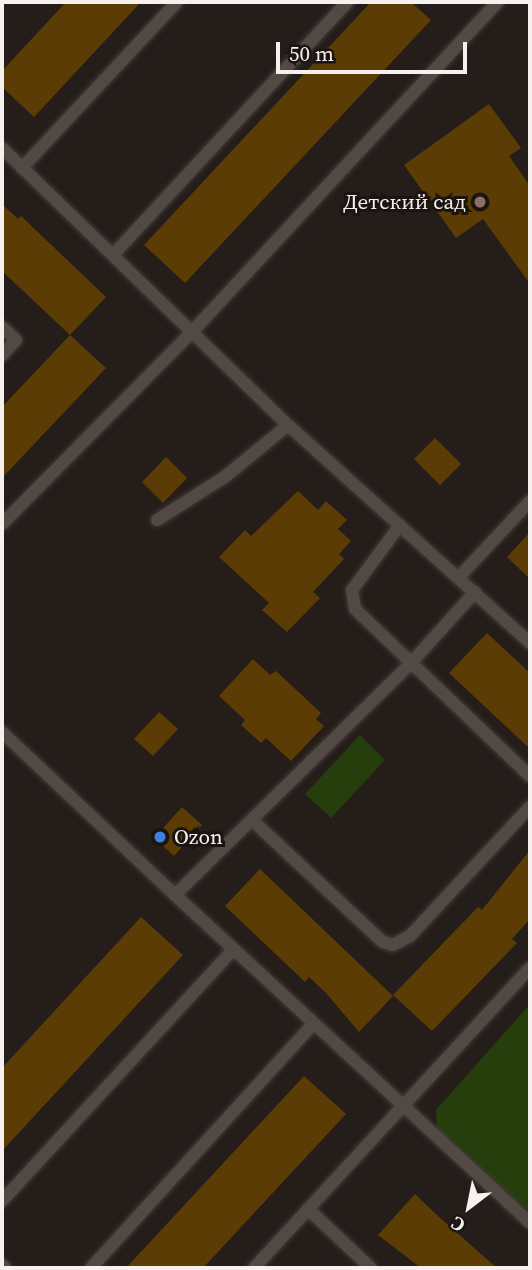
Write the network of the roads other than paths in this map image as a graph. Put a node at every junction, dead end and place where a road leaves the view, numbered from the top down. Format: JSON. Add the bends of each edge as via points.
{"nodes":[{"id":1,"x":177,"y":2,"type":"edge"},
{"id":2,"x":346,"y":2,"type":"edge"},
{"id":3,"x":498,"y":2,"type":"edge"},
{"id":4,"x":2,"y":148,"type":"edge"},
{"id":5,"x":22,"y":167,"type":"junction"},
{"id":6,"x":113,"y":256,"type":"junction"},
{"id":7,"x":2,"y":327,"type":"edge"},
{"id":8,"x":192,"y":332,"type":"junction"},
{"id":9,"x":2,"y":355,"type":"edge"},
{"id":10,"x":288,"y":425,"type":"junction"},
{"id":11,"x":530,"y":501,"type":"edge"},
{"id":12,"x":157,"y":520,"type":"dead end"},
{"id":13,"x":2,"y":524,"type":"edge"},
{"id":14,"x":400,"y":525,"type":"junction"},
{"id":15,"x":459,"y":577,"type":"junction"},
{"id":16,"x":475,"y":592,"type":"junction"},
{"id":17,"x":530,"y":643,"type":"edge"},
{"id":18,"x":410,"y":664,"type":"junction"},
{"id":19,"x":2,"y":732,"type":"edge"},
{"id":20,"x":530,"y":776,"type":"edge"},
{"id":21,"x":530,"y":807,"type":"edge"},
{"id":22,"x":252,"y":820,"type":"junction"},
{"id":23,"x":175,"y":895,"type":"junction"},
{"id":24,"x":233,"y":950,"type":"junction"},
{"id":25,"x":530,"y":968,"type":"edge"},
{"id":26,"x":313,"y":1024,"type":"junction"},
{"id":27,"x":401,"y":1106,"type":"junction"},
{"id":28,"x":2,"y":1201,"type":"edge"},
{"id":29,"x":307,"y":1209,"type":"junction"},
{"id":30,"x":530,"y":1223,"type":"edge"},
{"id":31,"x":91,"y":1268,"type":"edge"},
{"id":32,"x":254,"y":1268,"type":"edge"},
{"id":33,"x":371,"y":1268,"type":"edge"}],
"edges":[{"from":1,"to":5,"type":"lane"},
{"from":2,"to":6,"type":"lane"},
{"from":3,"to":8,"type":"lane"},
{"from":4,"to":5,"type":"lane"},
{"from":5,"to":6,"type":"lane"},
{"from":6,"to":8,"type":"lane"},
{"from":7,"to":9,"type":"lane","via":[[16,340]]},
{"from":8,"to":10,"type":"lane"},
{"from":8,"to":13,"type":"lane"},
{"from":10,"to":12,"type":"lane","via":[[226,476]]},
{"from":10,"to":14,"type":"lane"},
{"from":11,"to":15,"type":"lane"},
{"from":14,"to":15,"type":"lane"},
{"from":14,"to":18,"type":"lane","via":[[352,590],[355,609]]},
{"from":15,"to":16,"type":"lane"},
{"from":16,"to":17,"type":"lane"},
{"from":16,"to":18,"type":"lane"},
{"from":18,"to":20,"type":"lane"},
{"from":18,"to":22,"type":"lane"},
{"from":19,"to":23,"type":"lane"},
{"from":21,"to":22,"type":"lane","via":[[410,936],[393,944],[383,942]]},
{"from":22,"to":23,"type":"lane"},
{"from":23,"to":24,"type":"lane"},
{"from":24,"to":26,"type":"lane"},
{"from":24,"to":28,"type":"lane"},
{"from":25,"to":27,"type":"lane"},
{"from":26,"to":27,"type":"lane"},
{"from":26,"to":31,"type":"lane"},
{"from":27,"to":29,"type":"lane"},
{"from":27,"to":30,"type":"lane"},
{"from":29,"to":32,"type":"lane"},
{"from":29,"to":33,"type":"lane"}]}
